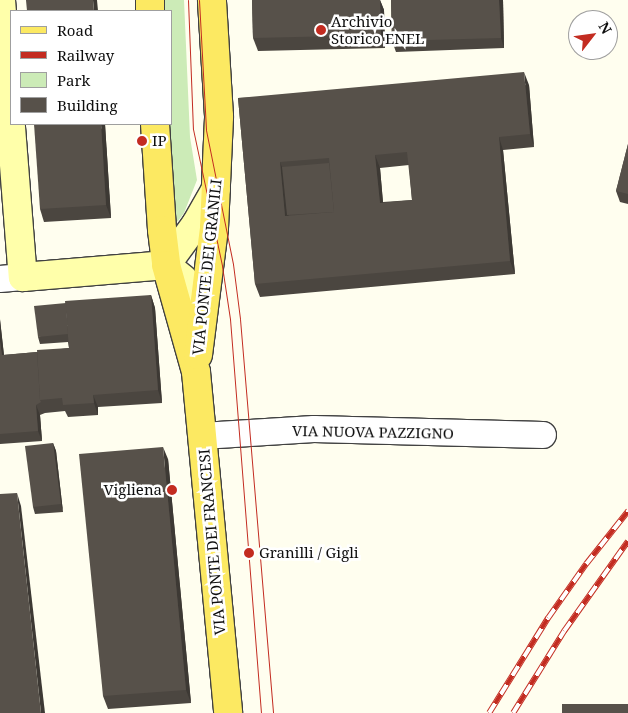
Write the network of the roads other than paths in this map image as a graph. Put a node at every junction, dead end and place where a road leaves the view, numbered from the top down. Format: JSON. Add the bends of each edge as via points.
{"nodes":[{"id":1,"x":1,"y":0,"type":"edge"},
{"id":2,"x":212,"y":0,"type":"edge"},
{"id":3,"x":155,"y":125,"type":"edge"},
{"id":4,"x":216,"y":189,"type":"junction"},
{"id":5,"x":166,"y":265,"type":"junction"},
{"id":6,"x":12,"y":278,"type":"edge"},
{"id":7,"x":196,"y":368,"type":"junction"},
{"id":8,"x":543,"y":435,"type":"dead end"},
{"id":9,"x":202,"y":436,"type":"junction"},
{"id":10,"x":228,"y":713,"type":"edge"}],
"edges":[{"from":1,"to":6,"type":"main road"},
{"from":2,"to":4,"type":"main road","name":"VIA PONTE DEI GRANILI","via":[[219,116]]},
{"from":3,"to":5,"type":"main road","name":"VIA PONTE DEI GRANILI"},
{"from":4,"to":5,"type":"main road","via":[[196,224]]},
{"from":4,"to":7,"type":"main road","name":"VIA PONTE DEI GRANILI"},
{"from":5,"to":6,"type":"main road"},
{"from":5,"to":7,"type":"main road","name":"VIA PONTE DEI GRANILI"},
{"from":7,"to":9,"type":"main road","name":"VIA PONTE DEI FRANCESI"},
{"from":8,"to":9,"type":"street","name":"VIA NUOVA PAZZIGNO","via":[[314,429]]},
{"from":9,"to":10,"type":"main road","name":"VIA PONTE DEI FRANCESI"}]}
